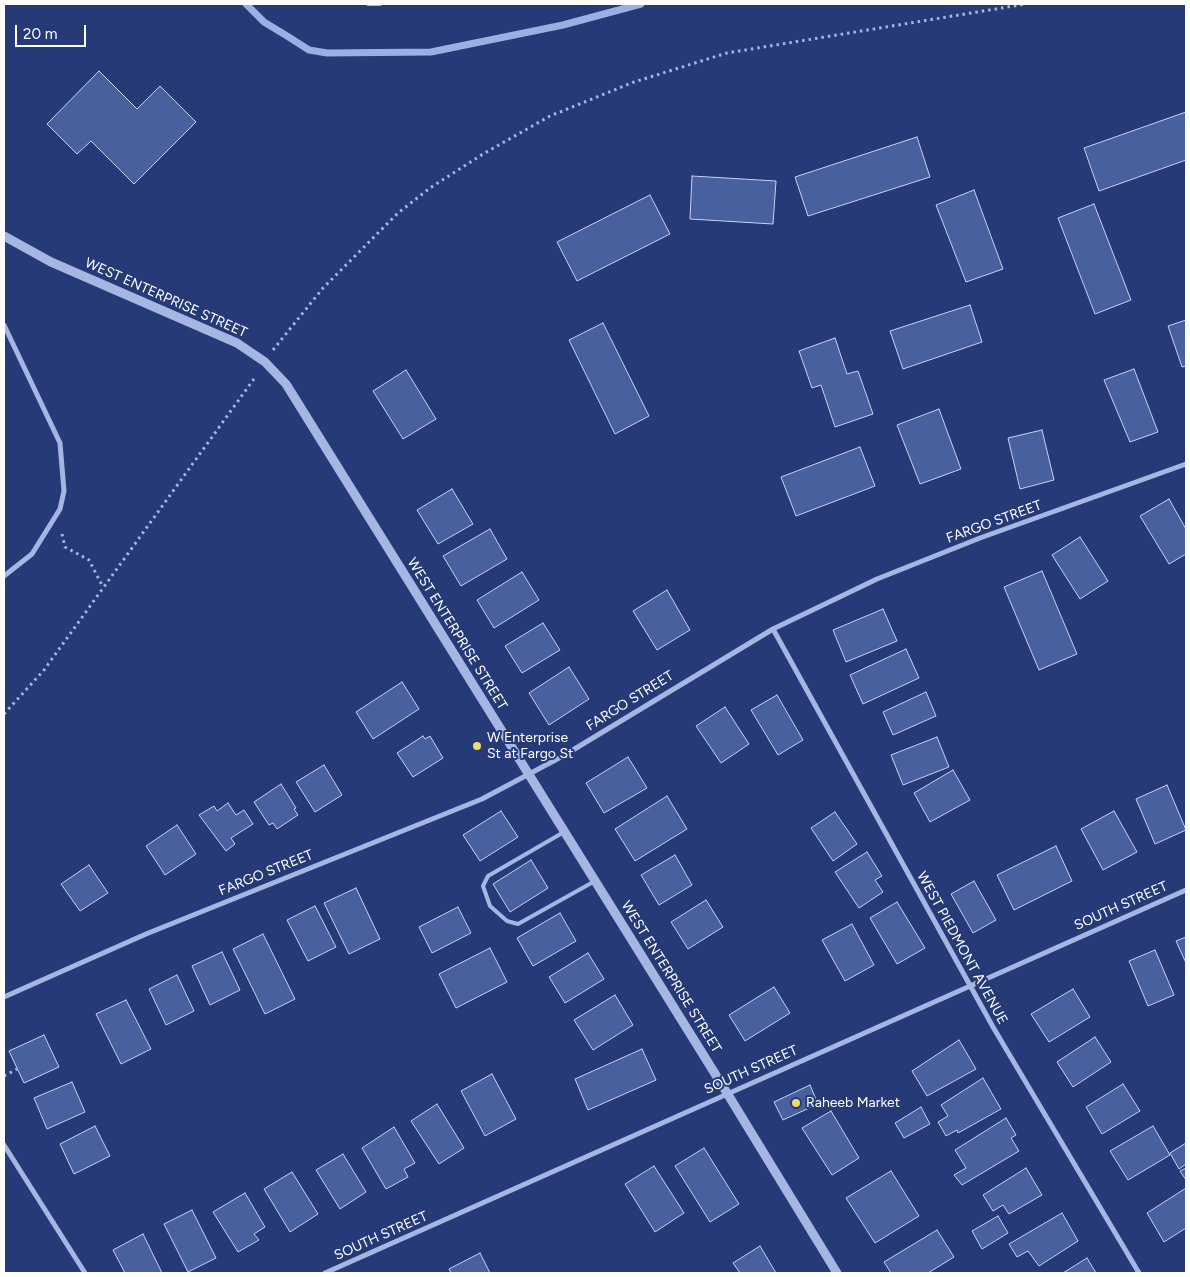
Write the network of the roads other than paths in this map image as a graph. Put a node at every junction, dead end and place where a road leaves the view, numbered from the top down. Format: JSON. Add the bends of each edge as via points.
{"nodes":[{"id":1,"x":368,"y":4,"type":"edge"},
{"id":2,"x":380,"y":4,"type":"edge"},
{"id":3,"x":4,"y":236,"type":"edge"},
{"id":4,"x":4,"y":325,"type":"edge"},
{"id":5,"x":1186,"y":464,"type":"edge"},
{"id":6,"x":4,"y":576,"type":"edge"},
{"id":7,"x":773,"y":629,"type":"junction"},
{"id":8,"x":529,"y":775,"type":"junction"},
{"id":9,"x":564,"y":832,"type":"junction"},
{"id":10,"x":595,"y":881,"type":"junction"},
{"id":11,"x":1186,"y":890,"type":"edge"},
{"id":12,"x":970,"y":985,"type":"junction"},
{"id":13,"x":4,"y":997,"type":"edge"},
{"id":14,"x":727,"y":1093,"type":"junction"},
{"id":15,"x":4,"y":1145,"type":"edge"},
{"id":16,"x":85,"y":1273,"type":"edge"},
{"id":17,"x":325,"y":1273,"type":"edge"},
{"id":18,"x":837,"y":1273,"type":"edge"},
{"id":19,"x":1139,"y":1273,"type":"edge"}],
"edges":[{"from":1,"to":2,"type":"lane"},
{"from":3,"to":8,"type":"street","name":"WEST ENTERPRISE STREET","via":[[51,262],[237,343],[276,372],[302,407]]},
{"from":4,"to":6,"type":"street","via":[[60,443],[64,491],[58,512],[32,554]]},
{"from":5,"to":7,"type":"street","name":"FARGO STREET","via":[[972,541],[877,579]]},
{"from":7,"to":8,"type":"street","name":"FARGO STREET"},
{"from":7,"to":12,"type":"street","name":"WEST PIEDMONT AVENUE"},
{"from":8,"to":9,"type":"street","name":"WEST ENTERPRISE STREET"},
{"from":8,"to":13,"type":"street","name":"FARGO STREET","via":[[482,799],[146,934]]},
{"from":9,"to":10,"type":"street","name":"WEST ENTERPRISE STREET"},
{"from":9,"to":10,"type":"lane","via":[[488,876],[484,892],[490,906],[507,921],[518,924]]},
{"from":10,"to":14,"type":"street","name":"WEST ENTERPRISE STREET"},
{"from":11,"to":12,"type":"street","name":"SOUTH STREET"},
{"from":12,"to":14,"type":"street","name":"SOUTH STREET"},
{"from":12,"to":19,"type":"street","name":"WEST PIEDMONT AVENUE"},
{"from":14,"to":17,"type":"street","name":"SOUTH STREET"},
{"from":14,"to":18,"type":"street","name":"WEST ENTERPRISE STREET"},
{"from":15,"to":16,"type":"street"}]}
